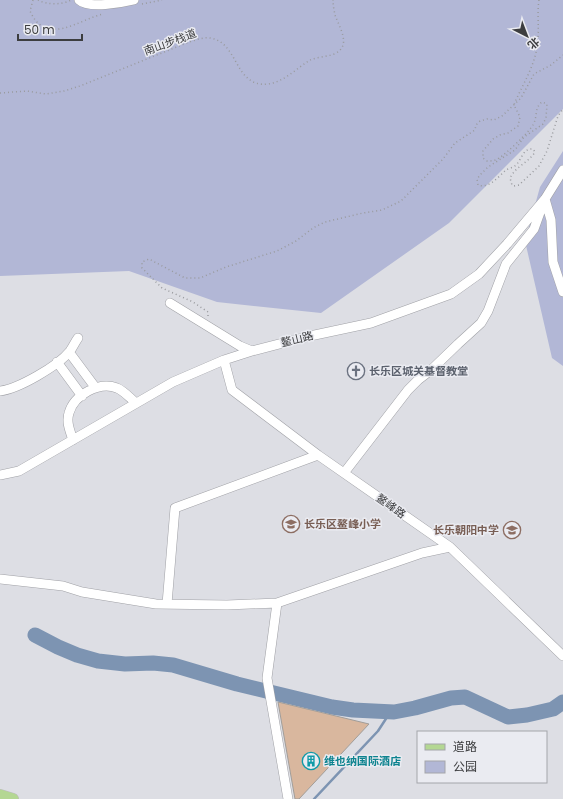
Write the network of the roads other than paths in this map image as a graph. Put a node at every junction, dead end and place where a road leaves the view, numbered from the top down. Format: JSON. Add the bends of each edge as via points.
{"nodes":[{"id":1,"x":79,"y":0,"type":"edge"},
{"id":2,"x":136,"y":2,"type":"edge"},
{"id":3,"x":563,"y":170,"type":"edge"},
{"id":4,"x":545,"y":199,"type":"junction"},
{"id":5,"x":563,"y":292,"type":"edge"},
{"id":6,"x":170,"y":302,"type":"dead end"},
{"id":7,"x":78,"y":338,"type":"dead end"},
{"id":8,"x":252,"y":350,"type":"junction"},
{"id":9,"x":69,"y":352,"type":"junction"},
{"id":10,"x":224,"y":360,"type":"junction"},
{"id":11,"x":57,"y":362,"type":"junction"},
{"id":12,"x":95,"y":387,"type":"junction"},
{"id":13,"x":0,"y":391,"type":"edge"},
{"id":14,"x":82,"y":396,"type":"junction"},
{"id":15,"x":136,"y":403,"type":"junction"},
{"id":16,"x":73,"y":440,"type":"junction"},
{"id":17,"x":318,"y":455,"type":"junction"},
{"id":18,"x":344,"y":473,"type":"junction"},
{"id":19,"x":0,"y":475,"type":"edge"},
{"id":20,"x":450,"y":547,"type":"junction"},
{"id":21,"x":0,"y":579,"type":"edge"},
{"id":22,"x":277,"y":603,"type":"junction"},
{"id":23,"x":167,"y":604,"type":"junction"},
{"id":24,"x":563,"y":656,"type":"edge"},
{"id":25,"x":0,"y":795,"type":"edge"},
{"id":26,"x":13,"y":799,"type":"edge"},
{"id":27,"x":288,"y":799,"type":"edge"}],
"edges":[{"from":1,"to":2,"type":"street","via":[[91,5]]},
{"from":3,"to":4,"type":"street","name":"鳌山路"},
{"from":4,"to":5,"type":"street","via":[[551,220],[553,262]]},
{"from":4,"to":8,"type":"street","name":"鳌山路","via":[[479,274],[451,294],[371,323]]},
{"from":4,"to":18,"type":"street","via":[[534,230],[506,264],[481,323],[408,390]]},
{"from":6,"to":8,"type":"street","via":[[240,346]]},
{"from":7,"to":9,"type":"street"},
{"from":8,"to":10,"type":"street","name":"鳌山路"},
{"from":9,"to":11,"type":"street"},
{"from":9,"to":12,"type":"street"},
{"from":10,"to":15,"type":"street","name":"鳌山路","via":[[173,382]]},
{"from":10,"to":17,"type":"street","name":"鳌峰路","via":[[232,390]]},
{"from":11,"to":13,"type":"street","via":[[42,373]]},
{"from":11,"to":14,"type":"street"},
{"from":12,"to":14,"type":"street"},
{"from":12,"to":15,"type":"street","via":[[116,387]]},
{"from":14,"to":16,"type":"street","via":[[68,413],[68,427]]},
{"from":15,"to":16,"type":"street","name":"鳌山路"},
{"from":16,"to":19,"type":"street","name":"鳌山路","via":[[18,471]]},
{"from":17,"to":18,"type":"street","name":"鳌峰路"},
{"from":17,"to":23,"type":"street","via":[[175,508]]},
{"from":18,"to":20,"type":"street","name":"鳌峰路"},
{"from":20,"to":22,"type":"street","via":[[422,552]]},
{"from":20,"to":24,"type":"street","name":"鳌峰路"},
{"from":21,"to":23,"type":"street","via":[[63,586],[82,592]]},
{"from":22,"to":23,"type":"street"},
{"from":22,"to":27,"type":"street","via":[[267,678]]},
{"from":25,"to":26,"type":"main road"}]}
